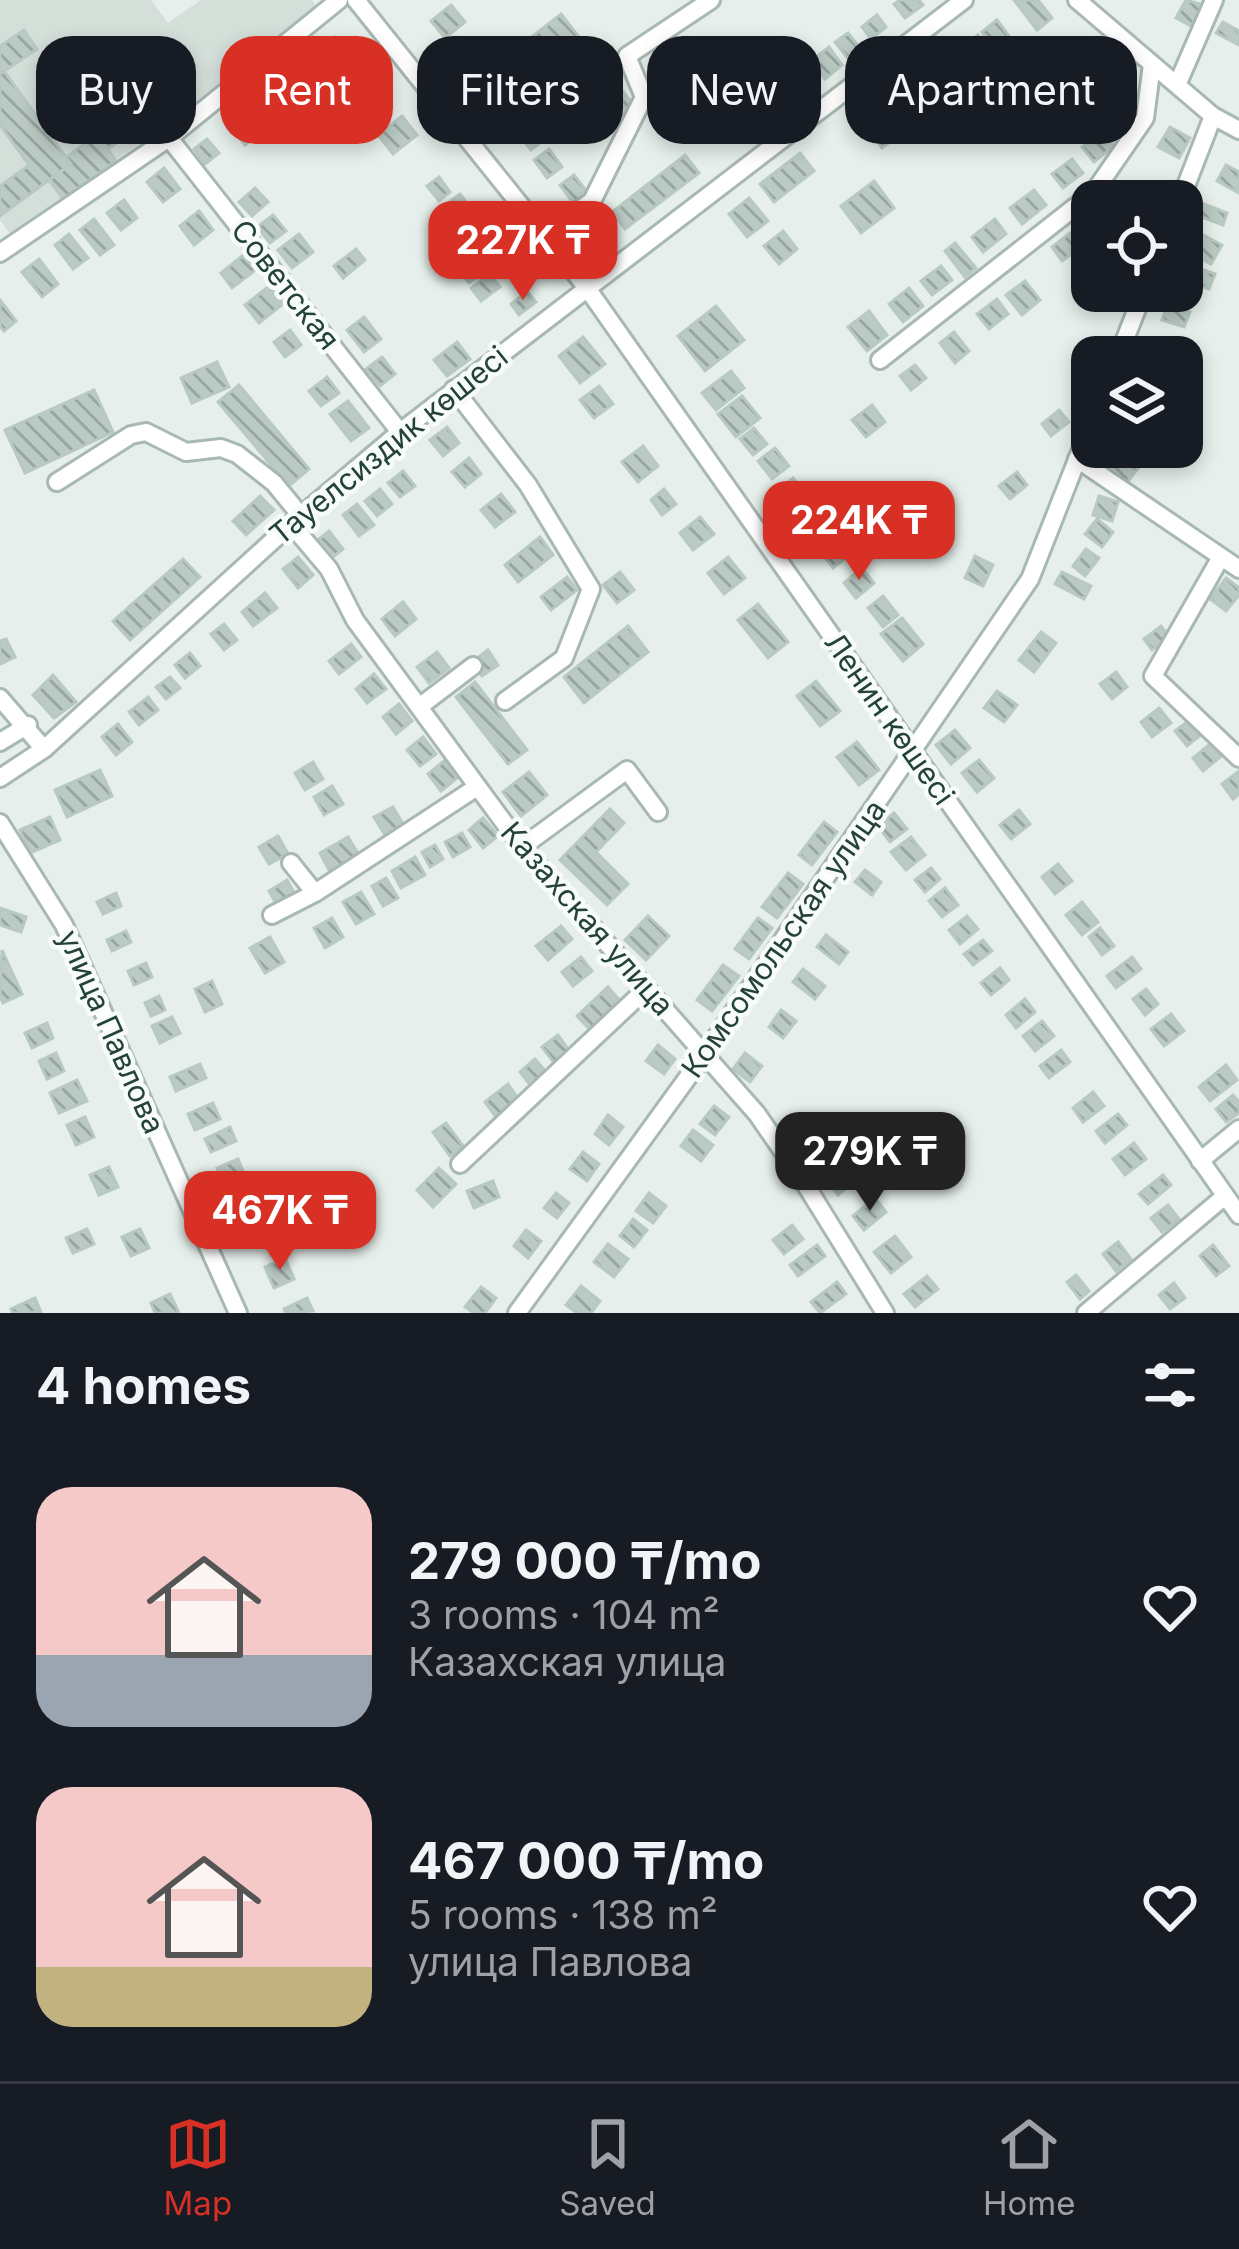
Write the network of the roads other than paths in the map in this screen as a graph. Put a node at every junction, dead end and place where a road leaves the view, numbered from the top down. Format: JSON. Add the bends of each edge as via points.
{"nodes":[{"id":1,"x":339,"y":0,"type":"edge"},
{"id":2,"x":356,"y":0,"type":"edge"},
{"id":3,"x":711,"y":0,"type":"edge"},
{"id":4,"x":964,"y":0,"type":"edge"},
{"id":5,"x":1077,"y":0,"type":"edge"},
{"id":6,"x":1214,"y":0,"type":"edge"},
{"id":7,"x":1152,"y":64,"type":"junction"},
{"id":8,"x":1177,"y":85,"type":"junction"},
{"id":9,"x":196,"y":116,"type":"edge"},
{"id":10,"x":1213,"y":116,"type":"junction"},
{"id":11,"x":1239,"y":130,"type":"edge"},
{"id":12,"x":160,"y":144,"type":"edge"},
{"id":13,"x":174,"y":144,"type":"edge"},
{"id":14,"x":1188,"y":180,"type":"edge"},
{"id":15,"x":544,"y":234,"type":"junction"},
{"id":16,"x":0,"y":253,"type":"edge"},
{"id":17,"x":586,"y":288,"type":"junction"},
{"id":18,"x":880,"y":360,"type":"dead end"},
{"id":19,"x":454,"y":389,"type":"junction"},
{"id":20,"x":400,"y":432,"type":"junction"},
{"id":21,"x":1073,"y":468,"type":"edge"},
{"id":22,"x":1090,"y":468,"type":"edge"},
{"id":23,"x":57,"y":482,"type":"dead end"},
{"id":24,"x":297,"y":520,"type":"junction"},
{"id":25,"x":1222,"y":557,"type":"junction"},
{"id":26,"x":1239,"y":569,"type":"edge"},
{"id":27,"x":472,"y":666,"type":"dead end"},
{"id":28,"x":0,"y":698,"type":"edge"},
{"id":29,"x":506,"y":701,"type":"dead end"},
{"id":30,"x":418,"y":707,"type":"junction"},
{"id":31,"x":28,"y":725,"type":"junction"},
{"id":32,"x":0,"y":742,"type":"edge"},
{"id":33,"x":44,"y":749,"type":"junction"},
{"id":34,"x":914,"y":754,"type":"junction"},
{"id":35,"x":1239,"y":758,"type":"edge"},
{"id":36,"x":0,"y":778,"type":"edge"},
{"id":37,"x":478,"y":787,"type":"junction"},
{"id":38,"x":658,"y":812,"type":"dead end"},
{"id":39,"x":0,"y":823,"type":"edge"},
{"id":40,"x":522,"y":847,"type":"junction"},
{"id":41,"x":291,"y":863,"type":"dead end"},
{"id":42,"x":315,"y":893,"type":"junction"},
{"id":43,"x":272,"y":915,"type":"dead end"},
{"id":44,"x":646,"y":989,"type":"junction"},
{"id":45,"x":704,"y":1054,"type":"junction"},
{"id":46,"x":1239,"y":1129,"type":"edge"},
{"id":47,"x":1200,"y":1160,"type":"junction"},
{"id":48,"x":460,"y":1164,"type":"dead end"},
{"id":49,"x":1225,"y":1196,"type":"junction"},
{"id":50,"x":1239,"y":1215,"type":"edge"},
{"id":51,"x":238,"y":1313,"type":"edge"},
{"id":52,"x":517,"y":1313,"type":"edge"},
{"id":53,"x":885,"y":1313,"type":"edge"},
{"id":54,"x":1086,"y":1313,"type":"edge"}],
"edges":[{"from":1,"to":9,"type":"street"},
{"from":2,"to":15,"type":"street","name":"Ленин көшесі"},
{"from":3,"to":15,"type":"street","via":[[627,56],[644,97],[592,201]]},
{"from":4,"to":17,"type":"street","name":"Тауелсиздик көшесі"},
{"from":5,"to":7,"type":"street"},
{"from":6,"to":8,"type":"street"},
{"from":7,"to":8,"type":"street"},
{"from":7,"to":18,"type":"street","via":[[1145,118],[1094,192]]},
{"from":8,"to":10,"type":"street"},
{"from":10,"to":11,"type":"street"},
{"from":10,"to":14,"type":"street"},
{"from":12,"to":16,"type":"street"},
{"from":13,"to":20,"type":"street","name":"Советская"},
{"from":15,"to":17,"type":"street","name":"Ленин көшесі"},
{"from":17,"to":19,"type":"street","name":"Тауелсиздик көшесі"},
{"from":17,"to":34,"type":"street","name":"Ленин көшесі"},
{"from":19,"to":20,"type":"street","name":"Тауелсиздик көшесі"},
{"from":19,"to":29,"type":"street","via":[[528,485],[591,589],[564,658]]},
{"from":20,"to":24,"type":"street","name":"Тауелсиздик көшесі"},
{"from":21,"to":34,"type":"street","name":"Комсомольская улица","via":[[1030,579]]},
{"from":22,"to":25,"type":"street"},
{"from":23,"to":24,"type":"street","name":"Казахская улица","via":[[146,432],[186,452],[237,454],[274,483]]},
{"from":24,"to":30,"type":"street","name":"Казахская улица"},
{"from":24,"to":33,"type":"street","name":"Тауелсиздик көшесі"},
{"from":25,"to":26,"type":"street"},
{"from":25,"to":35,"type":"street","via":[[1153,676]]},
{"from":27,"to":30,"type":"street"},
{"from":28,"to":31,"type":"street"},
{"from":30,"to":37,"type":"street","name":"Казахская улица"},
{"from":31,"to":32,"type":"street"},
{"from":31,"to":33,"type":"street"},
{"from":33,"to":36,"type":"street","name":"Тауелсиздик көшесі"},
{"from":34,"to":45,"type":"street","name":"Комсомольская улица"},
{"from":34,"to":47,"type":"street","name":"Ленин көшесі"},
{"from":37,"to":40,"type":"street","name":"Казахская улица"},
{"from":37,"to":42,"type":"street"},
{"from":38,"to":40,"type":"street","via":[[627,770]]},
{"from":39,"to":51,"type":"street","name":"улица Павлова","via":[[64,925]]},
{"from":40,"to":44,"type":"street","name":"Казахская улица"},
{"from":41,"to":42,"type":"street"},
{"from":42,"to":43,"type":"street"},
{"from":44,"to":45,"type":"street","name":"Казахская улица"},
{"from":44,"to":48,"type":"street"},
{"from":45,"to":52,"type":"street","name":"Комсомольская улица"},
{"from":45,"to":53,"type":"street","name":"Казахская улица","via":[[757,1114]]},
{"from":46,"to":47,"type":"street"},
{"from":47,"to":49,"type":"street","name":"Ленин көшесі"},
{"from":49,"to":50,"type":"street","name":"Ленин көшесі"},
{"from":49,"to":54,"type":"street"}]}
